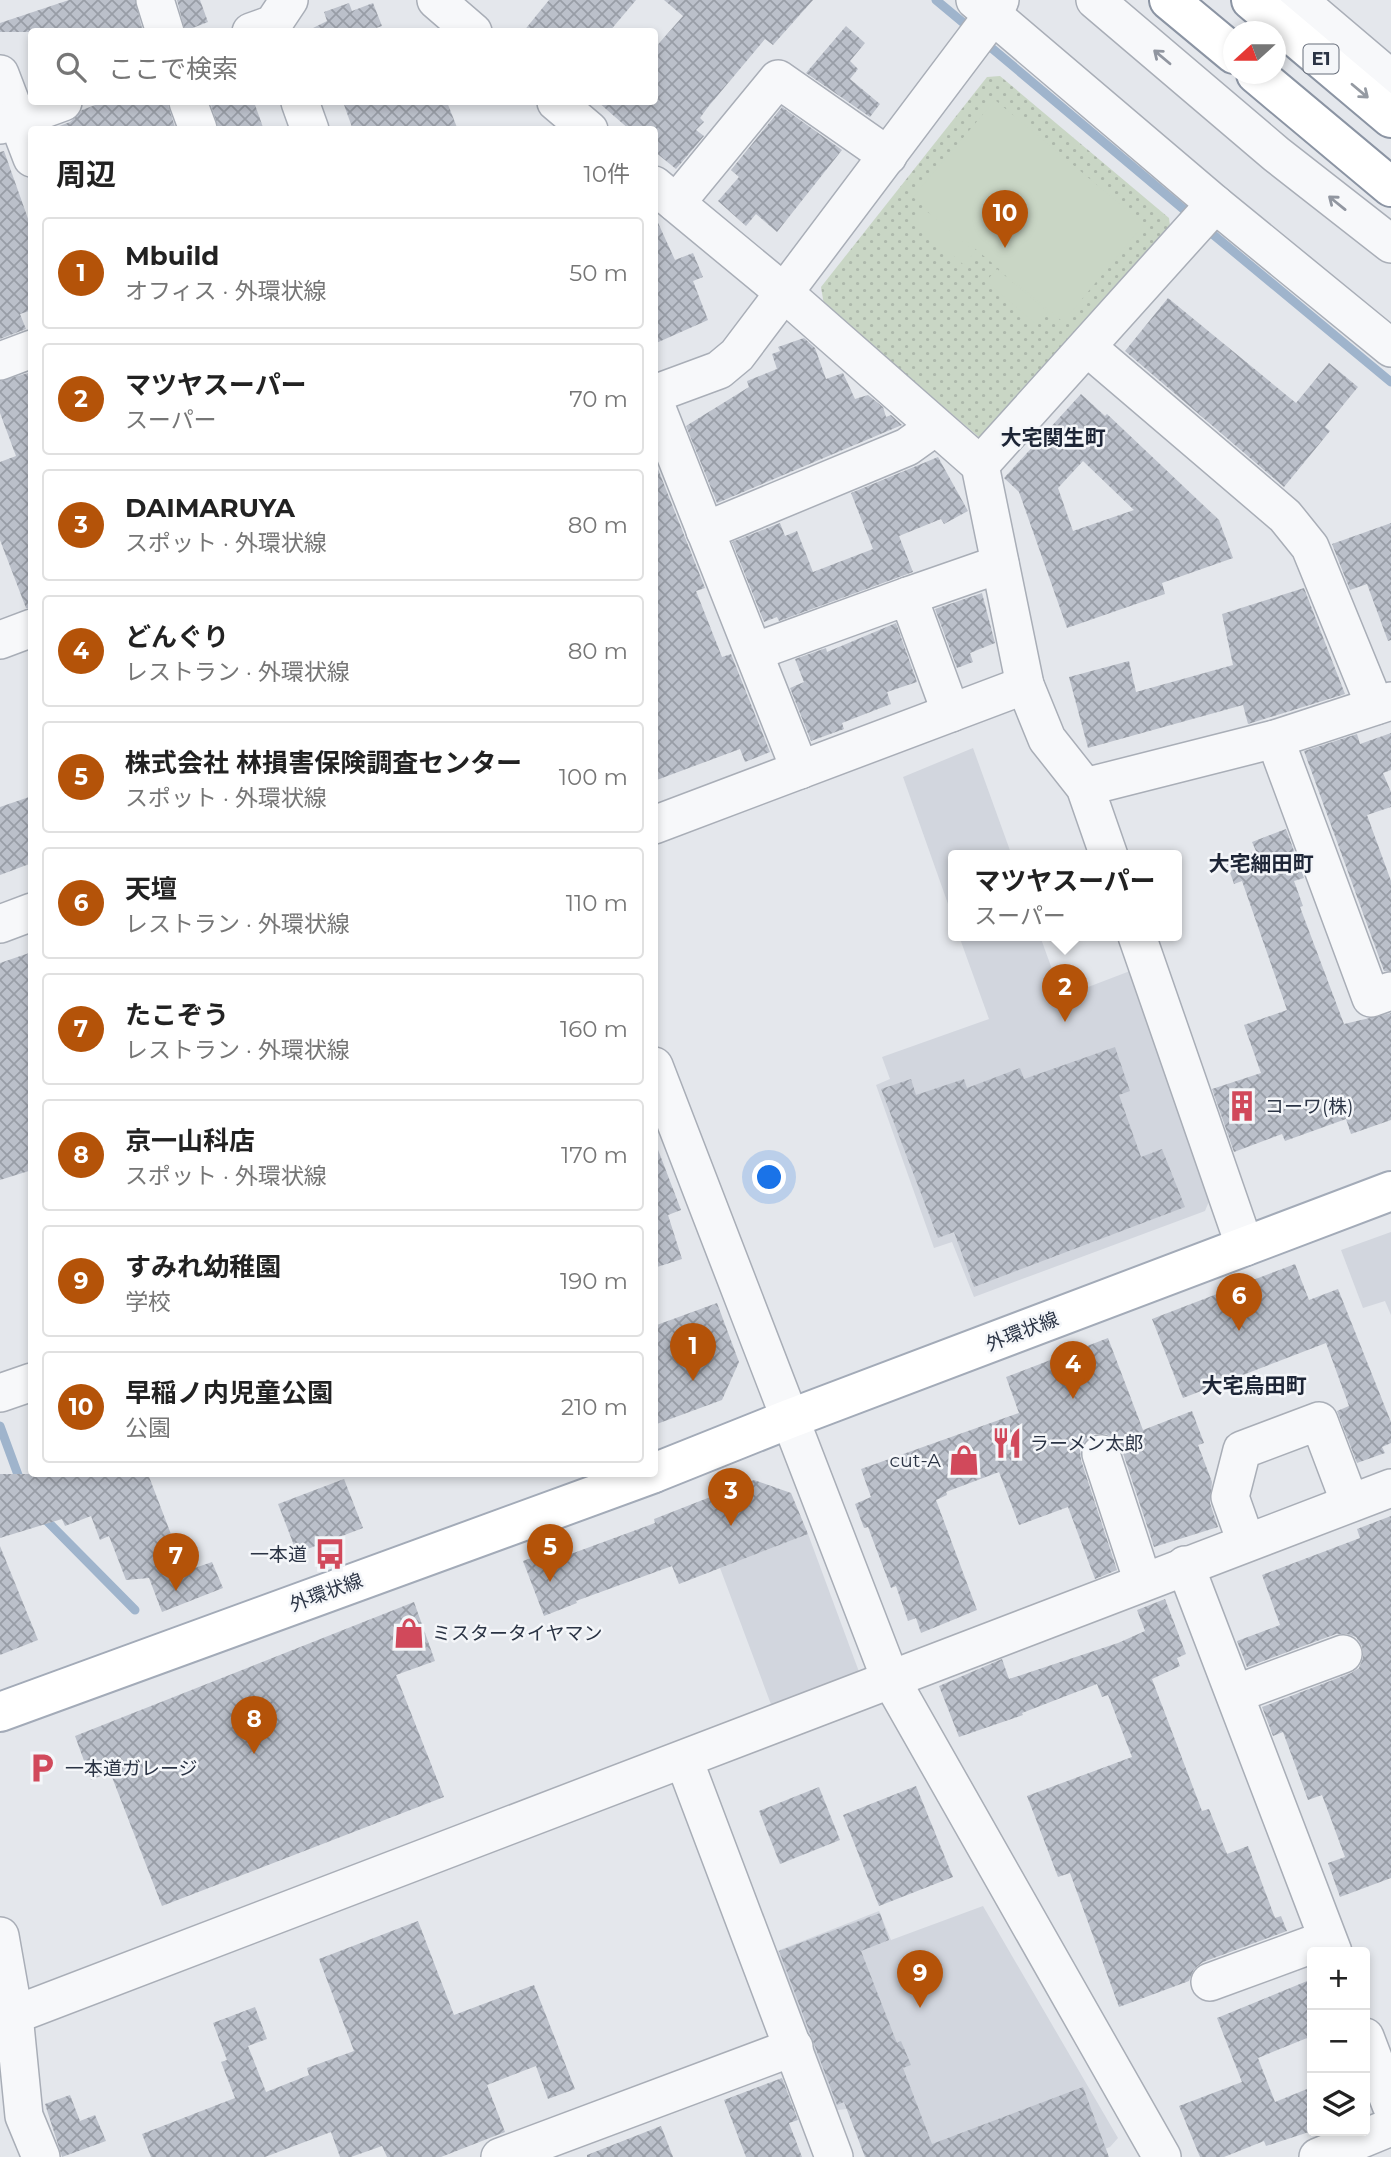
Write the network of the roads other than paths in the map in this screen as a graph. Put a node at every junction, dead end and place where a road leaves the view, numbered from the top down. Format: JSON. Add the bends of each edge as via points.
{"nodes":[{"id":1,"x":155,"y":0,"type":"edge"},
{"id":2,"x":1095,"y":0,"type":"edge"},
{"id":3,"x":1169,"y":0,"type":"edge"},
{"id":4,"x":1251,"y":0,"type":"edge"},
{"id":5,"x":1298,"y":0,"type":"edge"},
{"id":6,"x":440,"y":1,"type":"edge"},
{"id":7,"x":990,"y":5,"type":"edge"},
{"id":8,"x":164,"y":28,"type":"edge"},
{"id":9,"x":469,"y":28,"type":"edge"},
{"id":10,"x":1223,"y":45,"type":"edge"},
{"id":11,"x":0,"y":74,"type":"edge"},
{"id":12,"x":1391,"y":79,"type":"edge"},
{"id":13,"x":1268,"y":84,"type":"edge"},
{"id":14,"x":55,"y":105,"type":"edge"},
{"id":15,"x":189,"y":105,"type":"edge"},
{"id":16,"x":301,"y":105,"type":"edge"},
{"id":17,"x":560,"y":105,"type":"edge"},
{"id":18,"x":1391,"y":118,"type":"edge"},
{"id":19,"x":8,"y":122,"type":"edge"},
{"id":20,"x":197,"y":126,"type":"edge"},
{"id":21,"x":309,"y":126,"type":"edge"},
{"id":22,"x":584,"y":126,"type":"edge"},
{"id":23,"x":28,"y":152,"type":"edge"},
{"id":24,"x":888,"y":156,"type":"junction"},
{"id":25,"x":1391,"y":187,"type":"edge"},
{"id":26,"x":661,"y":193,"type":"edge"},
{"id":27,"x":1214,"y":204,"type":"junction"},
{"id":28,"x":1391,"y":244,"type":"edge"},
{"id":29,"x":782,"y":291,"type":"junction"},
{"id":30,"x":1087,"y":346,"type":"junction"},
{"id":31,"x":1391,"y":348,"type":"edge"},
{"id":32,"x":28,"y":350,"type":"edge"},
{"id":33,"x":0,"y":361,"type":"edge"},
{"id":34,"x":658,"y":393,"type":"edge"},
{"id":35,"x":658,"y":411,"type":"edge"},
{"id":36,"x":935,"y":427,"type":"junction"},
{"id":37,"x":980,"y":465,"type":"junction"},
{"id":38,"x":705,"y":531,"type":"junction"},
{"id":39,"x":1000,"y":564,"type":"junction"},
{"id":40,"x":908,"y":596,"type":"junction"},
{"id":41,"x":28,"y":630,"type":"edge"},
{"id":42,"x":0,"y":640,"type":"edge"},
{"id":43,"x":754,"y":652,"type":"junction"},
{"id":44,"x":1025,"y":684,"type":"junction"},
{"id":45,"x":1383,"y":704,"type":"edge"},
{"id":46,"x":951,"y":713,"type":"junction"},
{"id":47,"x":1275,"y":739,"type":"junction"},
{"id":48,"x":800,"y":770,"type":"junction"},
{"id":49,"x":1085,"y":787,"type":"junction"},
{"id":50,"x":658,"y":823,"type":"edge"},
{"id":51,"x":1107,"y":850,"type":"edge"},
{"id":52,"x":28,"y":914,"type":"edge"},
{"id":53,"x":0,"y":924,"type":"edge"},
{"id":54,"x":1139,"y":941,"type":"edge"},
{"id":55,"x":1391,"y":991,"type":"edge"},
{"id":56,"x":658,"y":1088,"type":"edge"},
{"id":57,"x":669,"y":1150,"type":"edge"},
{"id":58,"x":1391,"y":1191,"type":"edge"},
{"id":59,"x":1245,"y":1247,"type":"junction"},
{"id":60,"x":28,"y":1383,"type":"edge"},
{"id":61,"x":0,"y":1393,"type":"edge"},
{"id":62,"x":789,"y":1419,"type":"junction"},
{"id":63,"x":1101,"y":1454,"type":"dead end"},
{"id":64,"x":658,"y":1471,"type":"edge"},
{"id":65,"x":642,"y":1477,"type":"edge"},
{"id":66,"x":1391,"y":1488,"type":"edge"},
{"id":67,"x":1350,"y":1503,"type":"junction"},
{"id":68,"x":1246,"y":1542,"type":"junction"},
{"id":69,"x":1185,"y":1566,"type":"junction"},
{"id":70,"x":1143,"y":1582,"type":"junction"},
{"id":71,"x":1343,"y":1654,"type":"dead end"},
{"id":72,"x":890,"y":1678,"type":"junction"},
{"id":73,"x":1235,"y":1694,"type":"junction"},
{"id":74,"x":0,"y":1712,"type":"edge"},
{"id":75,"x":684,"y":1760,"type":"junction"},
{"id":76,"x":0,"y":1936,"type":"edge"},
{"id":77,"x":1330,"y":1945,"type":"edge"},
{"id":78,"x":1210,"y":1982,"type":"dead end"},
{"id":79,"x":14,"y":2015,"type":"junction"},
{"id":80,"x":793,"y":2047,"type":"junction"},
{"id":81,"x":1370,"y":2050,"type":"edge"},
{"id":82,"x":1391,"y":2105,"type":"edge"},
{"id":83,"x":1391,"y":2127,"type":"edge"},
{"id":84,"x":41,"y":2157,"type":"edge"},
{"id":85,"x":500,"y":2157,"type":"edge"},
{"id":86,"x":834,"y":2157,"type":"edge"},
{"id":87,"x":1162,"y":2157,"type":"edge"},
{"id":88,"x":1318,"y":2157,"type":"edge"}],
"edges":[{"from":1,"to":8,"type":"street"},
{"from":28,"to":2,"type":"street","one_way":true,"via":[[1276,154]]},
{"from":3,"to":10,"type":"main road"},
{"from":4,"to":18,"type":"main road","number":"E1","one_way":true},
{"from":5,"to":12,"type":"street"},
{"from":6,"to":9,"type":"street"},
{"from":7,"to":24,"type":"street"},
{"from":7,"to":27,"type":"street"},
{"from":11,"to":19,"type":"street"},
{"from":13,"to":25,"type":"main road"},
{"from":14,"to":19,"type":"street"},
{"from":15,"to":20,"type":"street"},
{"from":16,"to":21,"type":"street"},
{"from":17,"to":22,"type":"street"},
{"from":19,"to":23,"type":"street"},
{"from":24,"to":26,"type":"street","via":[[778,79]]},
{"from":24,"to":29,"type":"street"},
{"from":26,"to":29,"type":"street"},
{"from":27,"to":30,"type":"street"},
{"from":27,"to":31,"type":"street"},
{"from":29,"to":34,"type":"street","via":[[737,355],[719,370]]},
{"from":29,"to":36,"type":"street"},
{"from":30,"to":37,"type":"street"},
{"from":30,"to":45,"type":"street","via":[[1285,516],[1310,547]]},
{"from":32,"to":33,"type":"street"},
{"from":35,"to":38,"type":"street"},
{"from":36,"to":37,"type":"street"},
{"from":36,"to":38,"type":"street","via":[[907,447]]},
{"from":37,"to":39,"type":"street"},
{"from":38,"to":43,"type":"street"},
{"from":39,"to":40,"type":"street"},
{"from":39,"to":44,"type":"street"},
{"from":40,"to":43,"type":"street"},
{"from":40,"to":46,"type":"street"},
{"from":41,"to":42,"type":"street"},
{"from":43,"to":48,"type":"street"},
{"from":44,"to":46,"type":"street"},
{"from":44,"to":49,"type":"street","via":[[1047,739]]},
{"from":45,"to":47,"type":"street"},
{"from":46,"to":48,"type":"street"},
{"from":47,"to":49,"type":"street"},
{"from":47,"to":55,"type":"street","via":[[1371,998]]},
{"from":48,"to":50,"type":"street"},
{"from":49,"to":51,"type":"street"},
{"from":52,"to":53,"type":"street"},
{"from":54,"to":59,"type":"street"},
{"from":56,"to":57,"type":"street"},
{"from":57,"to":62,"type":"street"},
{"from":58,"to":59,"type":"main road","name":"外環状線"},
{"from":59,"to":62,"type":"main road","name":"外環状線"},
{"from":60,"to":61,"type":"street"},
{"from":62,"to":64,"type":"main road","name":"外環状線"},
{"from":62,"to":72,"type":"street"},
{"from":63,"to":70,"type":"street"},
{"from":65,"to":74,"type":"main road","name":"外環状線"},
{"from":66,"to":67,"type":"street"},
{"from":67,"to":68,"type":"street"},
{"from":67,"to":68,"type":"street","via":[[1319,1421],[1242,1450],[1230,1497]]},
{"from":68,"to":69,"type":"street"},
{"from":69,"to":70,"type":"street"},
{"from":69,"to":73,"type":"street"},
{"from":70,"to":72,"type":"street"},
{"from":71,"to":73,"type":"street"},
{"from":72,"to":75,"type":"street"},
{"from":72,"to":87,"type":"street"},
{"from":73,"to":77,"type":"street"},
{"from":75,"to":79,"type":"street"},
{"from":75,"to":80,"type":"street"},
{"from":76,"to":79,"type":"street"},
{"from":77,"to":78,"type":"street"},
{"from":79,"to":84,"type":"street","via":[[24,2116]]},
{"from":80,"to":85,"type":"street"},
{"from":80,"to":86,"type":"street"},
{"from":81,"to":82,"type":"street"},
{"from":83,"to":88,"type":"street"}]}
